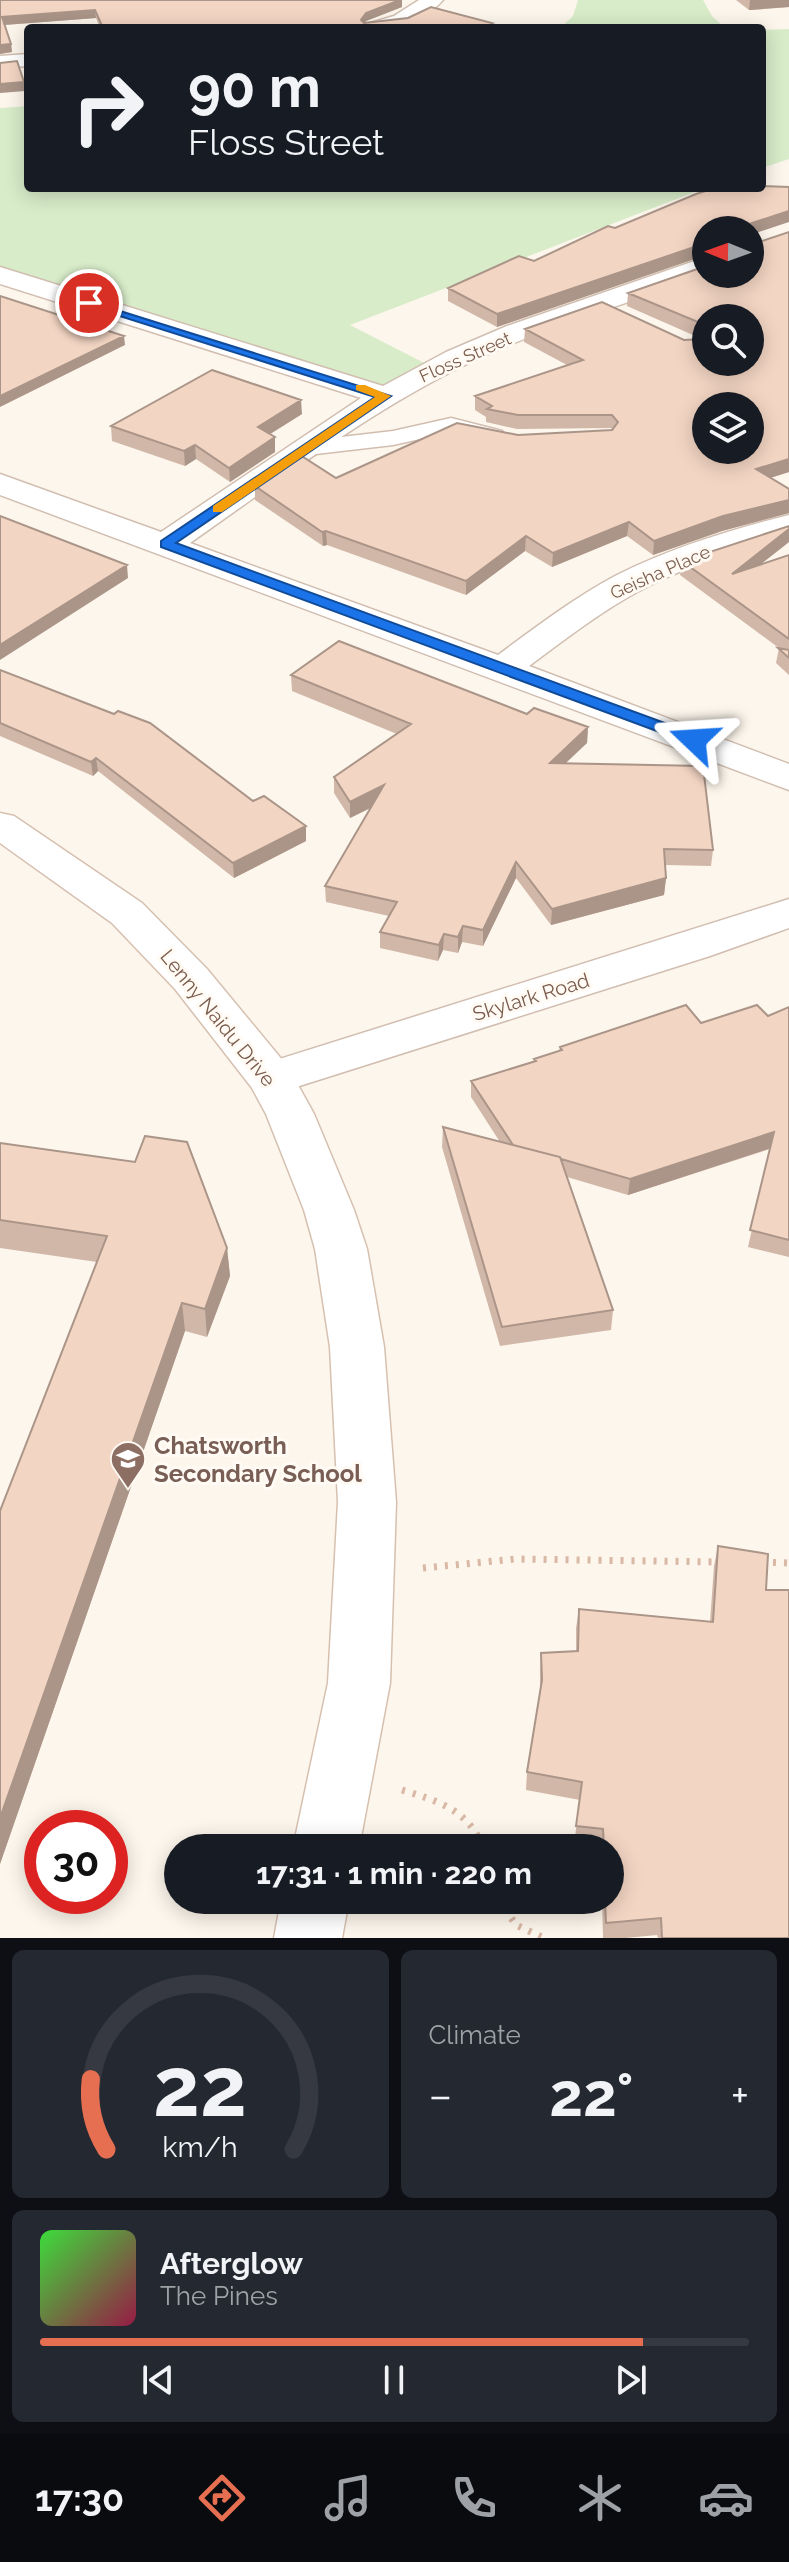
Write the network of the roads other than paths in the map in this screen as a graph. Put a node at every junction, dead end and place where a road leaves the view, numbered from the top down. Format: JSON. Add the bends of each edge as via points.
{"nodes":[{"id":1,"x":433,"y":0,"type":"edge"},
{"id":2,"x":388,"y":24,"type":"edge"},
{"id":3,"x":24,"y":60,"type":"edge"},
{"id":4,"x":0,"y":62,"type":"edge"},
{"id":5,"x":692,"y":272,"type":"edge"},
{"id":6,"x":0,"y":275,"type":"edge"},
{"id":7,"x":385,"y":396,"type":"junction"},
{"id":8,"x":517,"y":439,"type":"edge"},
{"id":9,"x":307,"y":448,"type":"junction"},
{"id":10,"x":0,"y":484,"type":"edge"},
{"id":11,"x":789,"y":525,"type":"edge"},
{"id":12,"x":166,"y":544,"type":"junction"},
{"id":13,"x":502,"y":669,"type":"junction"},
{"id":14,"x":789,"y":778,"type":"edge"},
{"id":15,"x":0,"y":825,"type":"edge"},
{"id":16,"x":789,"y":913,"type":"edge"},
{"id":17,"x":271,"y":1079,"type":"junction"},
{"id":18,"x":329,"y":1834,"type":"edge"},
{"id":19,"x":312,"y":1914,"type":"edge"},
{"id":20,"x":308,"y":1938,"type":"edge"}],
"edges":[{"from":1,"to":2,"type":"street"},
{"from":3,"to":4,"type":"street"},
{"from":5,"to":7,"type":"street","name":"Floss Street","via":[[612,309],[460,356]]},
{"from":6,"to":7,"type":"street"},
{"from":7,"to":9,"type":"street","name":"Floss Street"},
{"from":8,"to":9,"type":"lane","via":[[451,425]]},
{"from":9,"to":12,"type":"street","name":"Floss Street"},
{"from":10,"to":12,"type":"street"},
{"from":11,"to":13,"type":"street","name":"Geisha Place","via":[[644,575],[604,596]]},
{"from":12,"to":13,"type":"street"},
{"from":13,"to":14,"type":"street"},
{"from":15,"to":17,"type":"street","name":"Lenny Naidu Drive","via":[[127,913],[191,979]]},
{"from":16,"to":17,"type":"street","name":"Skylark Road"},
{"from":17,"to":18,"type":"street","name":"Lenny Naidu Drive","via":[[290,1114],[341,1249],[357,1347],[366,1456],[359,1683]]},
{"from":19,"to":20,"type":"street"}]}
